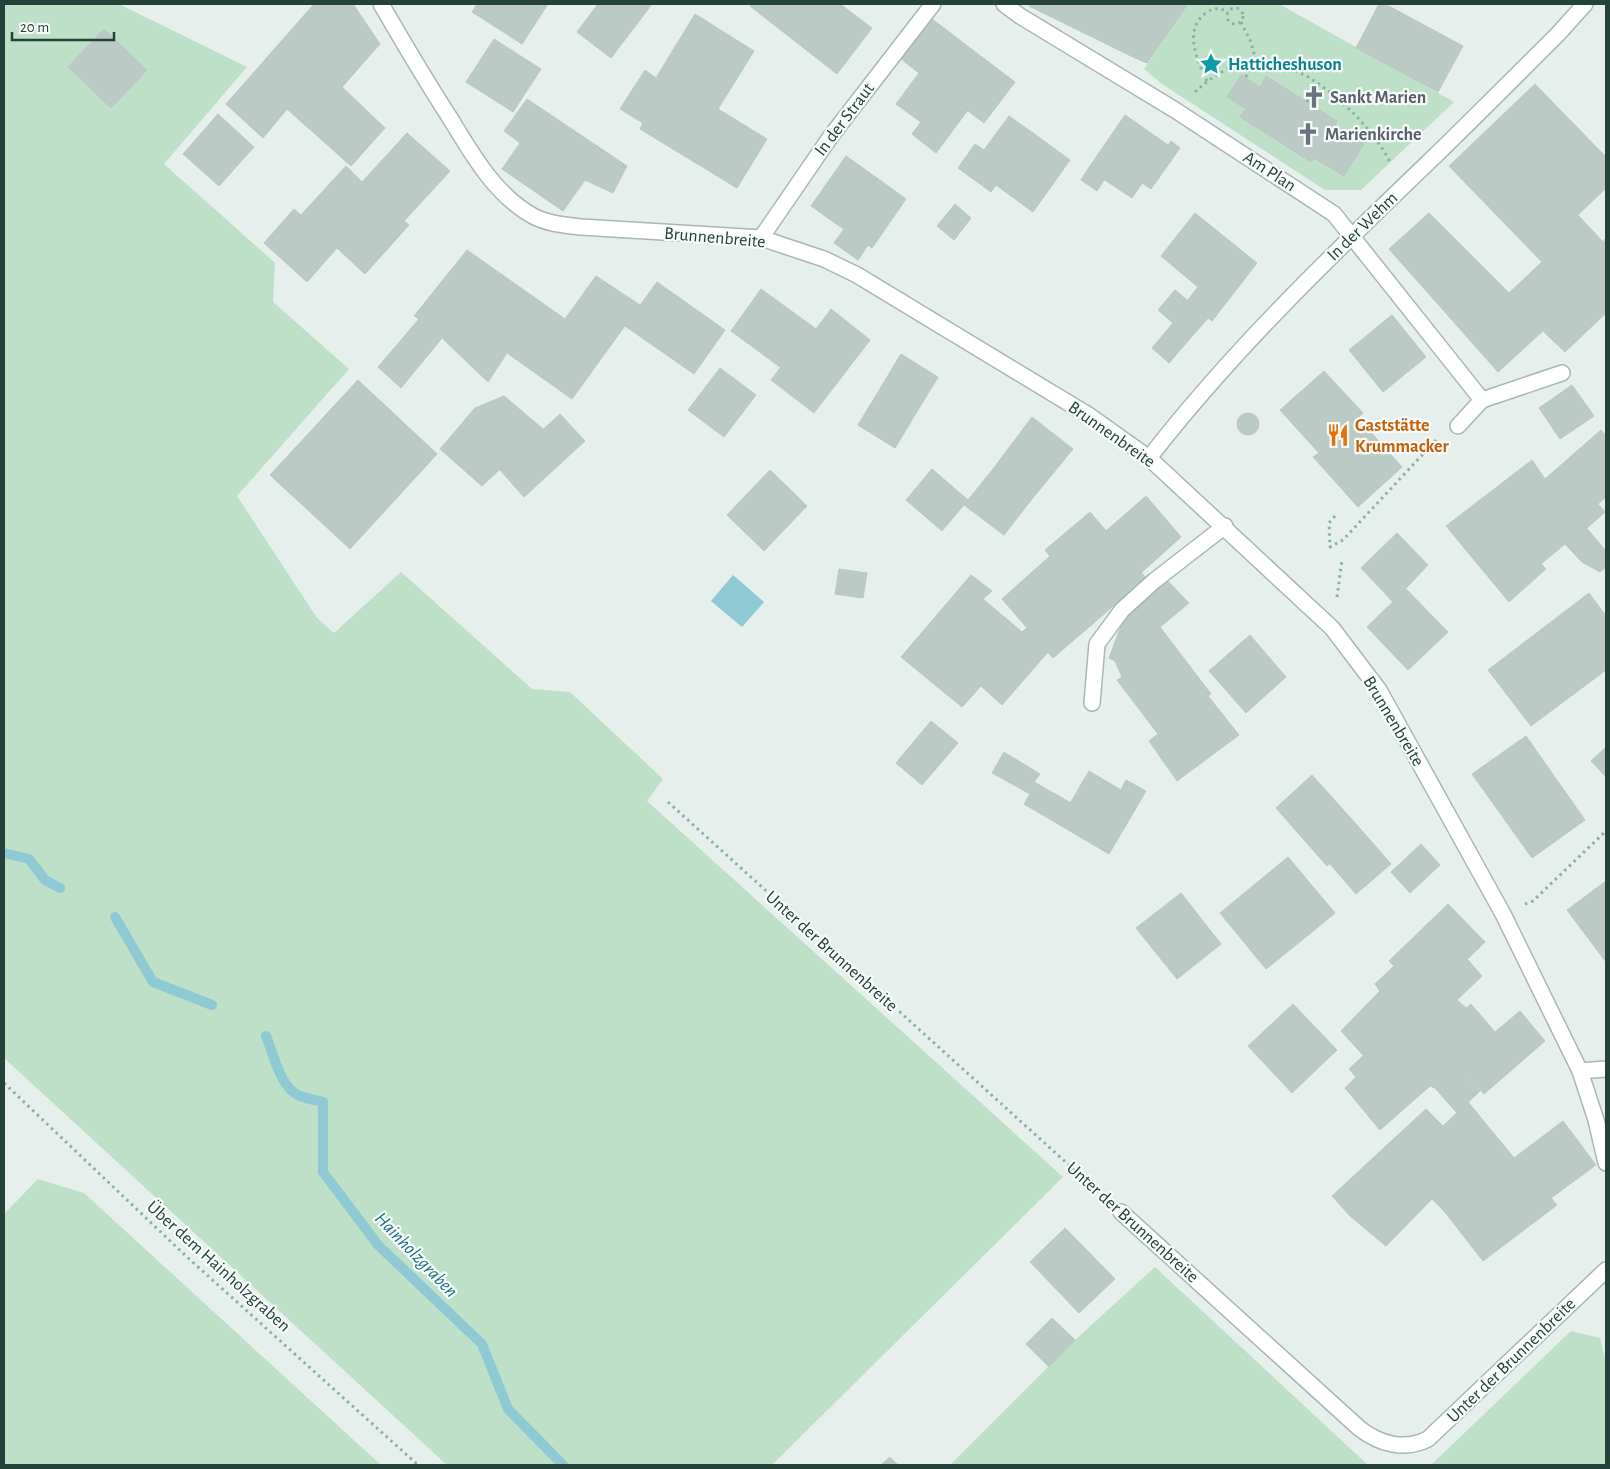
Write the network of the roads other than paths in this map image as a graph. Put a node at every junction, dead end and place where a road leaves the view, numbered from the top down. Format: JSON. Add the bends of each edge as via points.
{"nodes":[{"id":1,"x":381,"y":4,"type":"edge"},
{"id":2,"x":933,"y":4,"type":"edge"},
{"id":3,"x":1004,"y":4,"type":"edge"},
{"id":4,"x":1585,"y":4,"type":"edge"},
{"id":5,"x":1352,"y":234,"type":"junction"},
{"id":6,"x":761,"y":238,"type":"junction"},
{"id":7,"x":1562,"y":373,"type":"dead end"},
{"id":8,"x":1482,"y":400,"type":"junction"},
{"id":9,"x":1458,"y":426,"type":"road end"},
{"id":10,"x":1150,"y":458,"type":"junction"},
{"id":11,"x":1225,"y":526,"type":"junction"},
{"id":12,"x":1092,"y":703,"type":"dead end"},
{"id":13,"x":1606,"y":1069,"type":"edge"},
{"id":14,"x":1580,"y":1071,"type":"junction"},
{"id":15,"x":1606,"y":1163,"type":"edge"},
{"id":16,"x":1122,"y":1212,"type":"road end"},
{"id":17,"x":1606,"y":1270,"type":"edge"}],
"edges":[{"from":1,"to":6,"type":"street","name":"Brunnenbreite","via":[[491,180],[513,202],[534,216],[581,227]]},
{"from":2,"to":6,"type":"street","name":"In der Straut","via":[[831,136]]},
{"from":3,"to":5,"type":"street","name":"Am Plan","via":[[1176,110],[1334,214]]},
{"from":4,"to":5,"type":"street","name":"In der Wehm"},
{"from":5,"to":8,"type":"street","name":"Am Plan"},
{"from":5,"to":10,"type":"street","name":"In der Wehm","via":[[1234,355]]},
{"from":6,"to":10,"type":"street","name":"Brunnenbreite","via":[[824,259],[857,275],[1090,416]]},
{"from":7,"to":8,"type":"street"},
{"from":8,"to":9,"type":"street"},
{"from":10,"to":11,"type":"street","name":"Brunnenbreite"},
{"from":11,"to":12,"type":"street","via":[[1122,610],[1097,644]]},
{"from":11,"to":14,"type":"street","name":"Brunnenbreite","via":[[1332,628],[1379,690],[1503,914]]},
{"from":13,"to":14,"type":"street"},
{"from":14,"to":15,"type":"street","name":"Brunnenbreite"},
{"from":16,"to":17,"type":"street","name":"Unter der Brunnenbreite","via":[[1359,1428],[1375,1439],[1395,1445],[1415,1444],[1428,1439]]}]}
